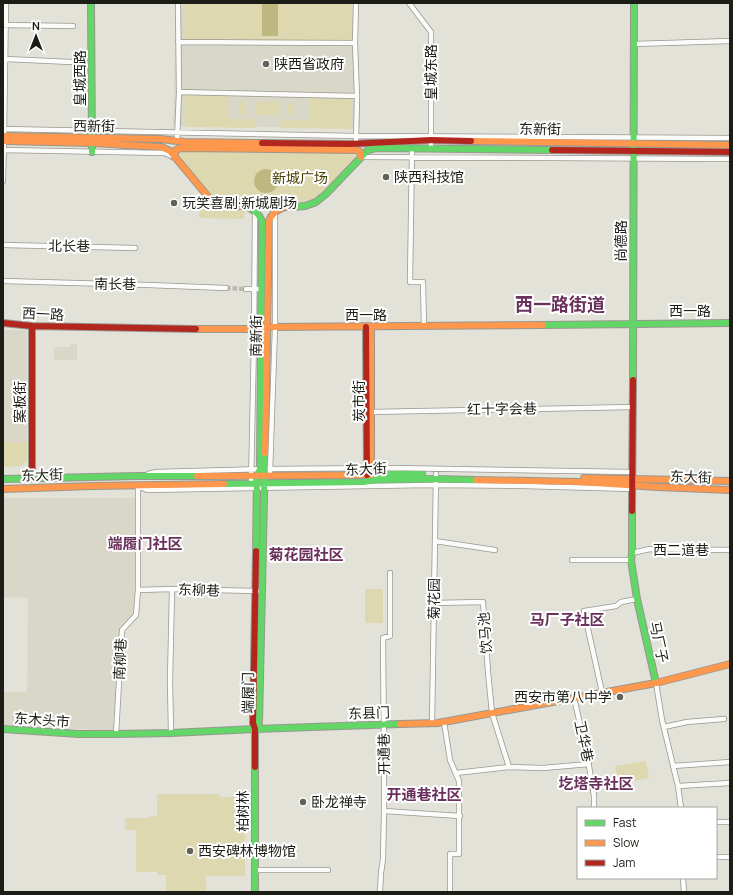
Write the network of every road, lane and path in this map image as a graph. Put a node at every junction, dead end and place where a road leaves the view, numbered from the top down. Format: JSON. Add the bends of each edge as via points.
{"nodes":[{"id":1,"x":6,"y":3,"type":"edge"},
{"id":2,"x":91,"y":3,"type":"edge"},
{"id":3,"x":178,"y":3,"type":"edge"},
{"id":4,"x":356,"y":3,"type":"edge"},
{"id":5,"x":409,"y":3,"type":"edge"},
{"id":6,"x":634,"y":3,"type":"edge"},
{"id":7,"x":4,"y":25,"type":"edge"},
{"id":8,"x":73,"y":26,"type":"dead end"},
{"id":9,"x":730,"y":41,"type":"edge"},
{"id":10,"x":178,"y":42,"type":"junction"},
{"id":11,"x":355,"y":44,"type":"junction"},
{"id":12,"x":634,"y":44,"type":"junction"},
{"id":13,"x":5,"y":59,"type":"junction"},
{"id":14,"x":71,"y":62,"type":"dead end"},
{"id":15,"x":179,"y":92,"type":"junction"},
{"id":16,"x":357,"y":96,"type":"junction"},
{"id":17,"x":92,"y":131,"type":"junction"},
{"id":18,"x":178,"y":133,"type":"junction"},
{"id":19,"x":3,"y":136,"type":"edge"},
{"id":20,"x":356,"y":136,"type":"junction"},
{"id":21,"x":431,"y":138,"type":"junction"},
{"id":22,"x":730,"y":138,"type":"edge"},
{"id":23,"x":92,"y":140,"type":"junction"},
{"id":24,"x":161,"y":140,"type":"junction"},
{"id":25,"x":634,"y":140,"type":"junction"},
{"id":26,"x":177,"y":141,"type":"junction"},
{"id":27,"x":184,"y":145,"type":"junction"},
{"id":28,"x":730,"y":145,"type":"edge"},
{"id":29,"x":352,"y":146,"type":"junction"},
{"id":30,"x":412,"y":148,"type":"junction"},
{"id":31,"x":431,"y":148,"type":"junction"},
{"id":32,"x":3,"y":150,"type":"edge"},
{"id":33,"x":634,"y":151,"type":"junction"},
{"id":34,"x":92,"y":152,"type":"junction"},
{"id":35,"x":730,"y":152,"type":"edge"},
{"id":36,"x":174,"y":157,"type":"junction"},
{"id":37,"x":361,"y":157,"type":"junction"},
{"id":38,"x":412,"y":157,"type":"junction"},
{"id":39,"x":634,"y":158,"type":"junction"},
{"id":40,"x":730,"y":159,"type":"edge"},
{"id":41,"x":3,"y":181,"type":"edge"},
{"id":42,"x":245,"y":206,"type":"junction"},
{"id":43,"x":288,"y":207,"type":"junction"},
{"id":44,"x":254,"y":210,"type":"junction"},
{"id":45,"x":3,"y":245,"type":"edge"},
{"id":46,"x":135,"y":248,"type":"dead end"},
{"id":47,"x":3,"y":281,"type":"edge"},
{"id":48,"x":226,"y":288,"type":"tunnel mouth"},
{"id":49,"x":246,"y":289,"type":"tunnel mouth"},
{"id":50,"x":254,"y":289,"type":"junction"},
{"id":51,"x":261,"y":289,"type":"junction"},
{"id":52,"x":3,"y":323,"type":"edge"},
{"id":53,"x":730,"y":323,"type":"edge"},
{"id":54,"x":633,"y":324,"type":"junction"},
{"id":55,"x":32,"y":326,"type":"junction"},
{"id":56,"x":424,"y":326,"type":"junction"},
{"id":57,"x":271,"y":327,"type":"junction"},
{"id":58,"x":368,"y":327,"type":"junction"},
{"id":59,"x":257,"y":329,"type":"junction"},
{"id":60,"x":633,"y":407,"type":"junction"},
{"id":61,"x":371,"y":412,"type":"junction"},
{"id":62,"x":251,"y":469,"type":"junction"},
{"id":63,"x":265,"y":469,"type":"junction"},
{"id":64,"x":369,"y":472,"type":"junction"},
{"id":65,"x":137,"y":476,"type":"junction"},
{"id":66,"x":254,"y":476,"type":"junction"},
{"id":67,"x":267,"y":476,"type":"junction"},
{"id":68,"x":32,"y":478,"type":"junction"},
{"id":69,"x":3,"y":479,"type":"edge"},
{"id":70,"x":436,"y":479,"type":"junction"},
{"id":71,"x":632,"y":481,"type":"junction"},
{"id":72,"x":730,"y":481,"type":"edge"},
{"id":73,"x":138,"y":485,"type":"junction"},
{"id":74,"x":254,"y":486,"type":"junction"},
{"id":75,"x":267,"y":486,"type":"junction"},
{"id":76,"x":3,"y":488,"type":"edge"},
{"id":77,"x":730,"y":490,"type":"edge"},
{"id":78,"x":435,"y":541,"type":"junction"},
{"id":79,"x":495,"y":550,"type":"dead end"},
{"id":80,"x":730,"y":550,"type":"edge"},
{"id":81,"x":632,"y":556,"type":"junction"},
{"id":82,"x":572,"y":560,"type":"dead end"},
{"id":83,"x":390,"y":573,"type":"dead end"},
{"id":84,"x":172,"y":589,"type":"junction"},
{"id":85,"x":138,"y":590,"type":"junction"},
{"id":86,"x":258,"y":591,"type":"junction"},
{"id":87,"x":637,"y":599,"type":"junction"},
{"id":88,"x":434,"y":603,"type":"junction"},
{"id":89,"x":730,"y":664,"type":"edge"},
{"id":90,"x":656,"y":682,"type":"junction"},
{"id":91,"x":602,"y":692,"type":"junction"},
{"id":92,"x":574,"y":698,"type":"junction"},
{"id":93,"x":492,"y":713,"type":"junction"},
{"id":94,"x":724,"y":719,"type":"dead end"},
{"id":95,"x":444,"y":722,"type":"junction"},
{"id":96,"x":432,"y":724,"type":"junction"},
{"id":97,"x":383,"y":725,"type":"junction"},
{"id":98,"x":664,"y":727,"type":"junction"},
{"id":99,"x":3,"y":729,"type":"edge"},
{"id":100,"x":255,"y":729,"type":"junction"},
{"id":101,"x":171,"y":733,"type":"junction"},
{"id":102,"x":79,"y":734,"type":"joint"},
{"id":103,"x":116,"y":734,"type":"junction"},
{"id":104,"x":730,"y":762,"type":"edge"},
{"id":105,"x":589,"y":764,"type":"junction"},
{"id":106,"x":673,"y":766,"type":"junction"},
{"id":107,"x":509,"y":767,"type":"junction"},
{"id":108,"x":456,"y":773,"type":"junction"},
{"id":109,"x":730,"y":783,"type":"edge"},
{"id":110,"x":678,"y":786,"type":"junction"},
{"id":111,"x":594,"y":807,"type":"edge"},
{"id":112,"x":681,"y":807,"type":"edge"},
{"id":113,"x":384,"y":812,"type":"junction"},
{"id":114,"x":460,"y":816,"type":"junction"},
{"id":115,"x":717,"y":822,"type":"edge"},
{"id":116,"x":730,"y":822,"type":"edge"},
{"id":117,"x":717,"y":857,"type":"edge"},
{"id":118,"x":730,"y":857,"type":"edge"},
{"id":119,"x":255,"y":870,"type":"junction"},
{"id":120,"x":328,"y":870,"type":"dead end"},
{"id":121,"x":683,"y":879,"type":"edge"},
{"id":122,"x":255,"y":892,"type":"edge"},
{"id":123,"x":380,"y":892,"type":"edge"},
{"id":124,"x":450,"y":892,"type":"edge"},
{"id":125,"x":684,"y":892,"type":"edge"}],
"edges":[{"from":1,"to":7,"type":"street"},
{"from":2,"to":17,"type":"main road","name":"皇城西路"},
{"from":3,"to":10,"type":"street"},
{"from":4,"to":11,"type":"street"},
{"from":5,"to":21,"type":"street","name":"皇城东路","via":[[431,32]]},
{"from":6,"to":12,"type":"main road","name":"尚德路"},
{"from":7,"to":8,"type":"street"},
{"from":7,"to":13,"type":"street"},
{"from":9,"to":12,"type":"street"},
{"from":10,"to":11,"type":"street"},
{"from":10,"to":15,"type":"street"},
{"from":11,"to":16,"type":"street"},
{"from":12,"to":25,"type":"main road","name":"尚德路"},
{"from":13,"to":14,"type":"street"},
{"from":13,"to":19,"type":"street"},
{"from":15,"to":16,"type":"street"},
{"from":15,"to":18,"type":"street"},
{"from":16,"to":20,"type":"street"},
{"from":17,"to":18,"type":"street"},
{"from":17,"to":19,"type":"street"},
{"from":17,"to":23,"type":"main road","name":"皇城西路"},
{"from":18,"to":20,"type":"street"},
{"from":18,"to":26,"type":"street"},
{"from":19,"to":23,"type":"main road","name":"西新街"},
{"from":19,"to":32,"type":"street"},
{"from":20,"to":21,"type":"street"},
{"from":20,"to":29,"type":"street"},
{"from":21,"to":25,"type":"main road","name":"东新街"},
{"from":21,"to":29,"type":"main road","name":"东新街"},
{"from":21,"to":31,"type":"street","name":"皇城东路"},
{"from":22,"to":25,"type":"street"},
{"from":23,"to":24,"type":"main road","name":"西新街"},
{"from":23,"to":34,"type":"main road","name":"皇城西路"},
{"from":23,"to":36,"type":"main road","name":"西新街","via":[[161,147],[170,151]]},
{"from":24,"to":26,"type":"main road","name":"西新街"},
{"from":24,"to":27,"type":"main road"},
{"from":25,"to":28,"type":"main road","name":"东新街"},
{"from":25,"to":33,"type":"main road","name":"尚德路"},
{"from":26,"to":27,"type":"main road","name":"西新街"},
{"from":27,"to":29,"type":"main road"},
{"from":27,"to":36,"type":"main road","via":[[176,150]]},
{"from":29,"to":37,"type":"main road","via":[[359,151]]},
{"from":30,"to":31,"type":"main road","name":"东新街"},
{"from":30,"to":37,"type":"main road","name":"东新街","via":[[376,148],[368,150]]},
{"from":30,"to":38,"type":"street"},
{"from":31,"to":33,"type":"main road","name":"东新街"},
{"from":32,"to":34,"type":"street"},
{"from":32,"to":41,"type":"street"},
{"from":33,"to":35,"type":"main road","name":"东新街"},
{"from":33,"to":39,"type":"main road","name":"尚德路"},
{"from":34,"to":36,"type":"street","via":[[164,153]]},
{"from":36,"to":42,"type":"main road","name":"西新街","via":[[210,199],[223,206]]},
{"from":37,"to":38,"type":"street"},
{"from":37,"to":43,"type":"main road","name":"东新街","via":[[322,199],[311,205]]},
{"from":38,"to":39,"type":"street"},
{"from":38,"to":56,"type":"street","via":[[410,282],[423,282]]},
{"from":39,"to":40,"type":"street"},
{"from":39,"to":54,"type":"main road","name":"尚德路"},
{"from":42,"to":43,"type":"main road","name":"西新街","via":[[255,204]]},
{"from":42,"to":44,"type":"main road"},
{"from":43,"to":57,"type":"main road","name":"南新街","via":[[275,211],[269,221]]},
{"from":44,"to":50,"type":"street"},
{"from":44,"to":51,"type":"main road","name":"南新街","via":[[262,221]]},
{"from":45,"to":46,"type":"street","name":"北长巷"},
{"from":47,"to":48,"type":"street","name":"南长巷"},
{"from":49,"to":50,"type":"street"},
{"from":50,"to":51,"type":"street"},
{"from":50,"to":59,"type":"street"},
{"from":51,"to":59,"type":"main road","name":"南新街"},
{"from":52,"to":55,"type":"main road","name":"西一路"},
{"from":53,"to":54,"type":"main road","name":"西一路"},
{"from":54,"to":56,"type":"main road","name":"西一路"},
{"from":54,"to":60,"type":"main road","name":"尚德路"},
{"from":55,"to":59,"type":"main road","name":"西一路"},
{"from":55,"to":68,"type":"main road","name":"案板街"},
{"from":56,"to":58,"type":"main road","name":"西一路"},
{"from":57,"to":58,"type":"main road","name":"西一路"},
{"from":57,"to":59,"type":"main road","name":"西一路"},
{"from":57,"to":63,"type":"main road","name":"南新街"},
{"from":58,"to":61,"type":"main road","name":"炭市街"},
{"from":58,"to":64,"type":"main road","name":"炭市街"},
{"from":59,"to":62,"type":"street"},
{"from":59,"to":63,"type":"main road","name":"南新街"},
{"from":60,"to":61,"type":"street","name":"红十字会巷"},
{"from":60,"to":71,"type":"main road","name":"尚德路"},
{"from":61,"to":64,"type":"main road","name":"炭市街"},
{"from":62,"to":63,"type":"street"},
{"from":62,"to":65,"type":"street","via":[[156,472]]},
{"from":62,"to":66,"type":"street"},
{"from":63,"to":64,"type":"street"},
{"from":63,"to":66,"type":"main road","name":"南新街"},
{"from":63,"to":67,"type":"main road","name":"南新街"},
{"from":64,"to":67,"type":"main road","name":"东大街"},
{"from":64,"to":70,"type":"main road","name":"东大街"},
{"from":64,"to":71,"type":"street"},
{"from":65,"to":66,"type":"main road","name":"东大街"},
{"from":65,"to":68,"type":"main road","name":"东大街"},
{"from":66,"to":67,"type":"main road","name":"东大街"},
{"from":66,"to":74,"type":"main road","name":"端履门"},
{"from":67,"to":75,"type":"main road","name":"端履门"},
{"from":68,"to":69,"type":"main road","name":"东大街"},
{"from":70,"to":71,"type":"main road","name":"东大街"},
{"from":70,"to":71,"type":"street","via":[[523,486]]},
{"from":70,"to":75,"type":"main road","name":"东大街"},
{"from":70,"to":78,"type":"street","name":"菊花园"},
{"from":71,"to":72,"type":"main road","name":"东大街"},
{"from":71,"to":77,"type":"main road","name":"东大街","via":[[682,489]]},
{"from":71,"to":81,"type":"main road","name":"马厂子"},
{"from":73,"to":74,"type":"main road","name":"东大街"},
{"from":73,"to":76,"type":"main road","name":"东大街"},
{"from":73,"to":85,"type":"street","name":"南柳巷"},
{"from":74,"to":75,"type":"main road","name":"东大街"},
{"from":74,"to":86,"type":"main road","name":"端履门"},
{"from":75,"to":86,"type":"main road","name":"端履门"},
{"from":78,"to":79,"type":"street"},
{"from":78,"to":88,"type":"street","name":"菊花园"},
{"from":80,"to":81,"type":"street","name":"西二道巷","via":[[650,549]]},
{"from":81,"to":82,"type":"street","name":"西二道巷"},
{"from":81,"to":87,"type":"main road","name":"马厂子"},
{"from":83,"to":97,"type":"street","name":"开通巷","via":[[390,636],[382,638]]},
{"from":84,"to":85,"type":"street","name":"东柳巷"},
{"from":84,"to":86,"type":"street","name":"东柳巷"},
{"from":84,"to":101,"type":"street"},
{"from":85,"to":103,"type":"street","name":"南柳巷","via":[[136,616],[122,630]]},
{"from":86,"to":100,"type":"main road","name":"端履门","via":[[259,723]]},
{"from":87,"to":90,"type":"main road","name":"马厂子"},
{"from":87,"to":91,"type":"street","via":[[584,612]]},
{"from":88,"to":93,"type":"street","name":"饮马池","via":[[483,602]]},
{"from":88,"to":96,"type":"street","name":"菊花园"},
{"from":89,"to":90,"type":"main road","name":"东县门"},
{"from":90,"to":91,"type":"main road","name":"东县门"},
{"from":90,"to":98,"type":"street","name":"马厂子"},
{"from":91,"to":92,"type":"main road","name":"东县门"},
{"from":92,"to":93,"type":"main road","name":"东县门"},
{"from":92,"to":105,"type":"street","name":"卫华巷"},
{"from":93,"to":95,"type":"main road","name":"东县门"},
{"from":93,"to":107,"type":"street"},
{"from":94,"to":98,"type":"street"},
{"from":95,"to":96,"type":"main road","name":"东县门"},
{"from":95,"to":108,"type":"street","via":[[450,760]]},
{"from":96,"to":97,"type":"main road","name":"东县门"},
{"from":97,"to":100,"type":"main road","name":"东县门"},
{"from":97,"to":113,"type":"street","name":"开通巷"},
{"from":98,"to":106,"type":"street","name":"马厂子"},
{"from":99,"to":102,"type":"main road","name":"东木头市"},
{"from":100,"to":101,"type":"main road","name":"东县门"},
{"from":100,"to":119,"type":"main road","name":"柏树林"},
{"from":101,"to":103,"type":"main road","name":"东县门"},
{"from":102,"to":103,"type":"main road","name":"东县门"},
{"from":104,"to":106,"type":"street"},
{"from":105,"to":107,"type":"street","via":[[543,768]]},
{"from":105,"to":111,"type":"street","name":"卫华巷"},
{"from":106,"to":110,"type":"street","name":"马厂子"},
{"from":107,"to":108,"type":"street"},
{"from":108,"to":114,"type":"street","via":[[459,780]]},
{"from":109,"to":110,"type":"street"},
{"from":110,"to":112,"type":"street","name":"马厂子"},
{"from":113,"to":114,"type":"street"},
{"from":113,"to":123,"type":"street","name":"开通巷"},
{"from":114,"to":124,"type":"street","via":[[459,854],[450,854]]},
{"from":115,"to":116,"type":"street"},
{"from":117,"to":118,"type":"street"},
{"from":119,"to":120,"type":"street"},
{"from":119,"to":122,"type":"main road","name":"柏树林"},
{"from":121,"to":125,"type":"street"}]}
